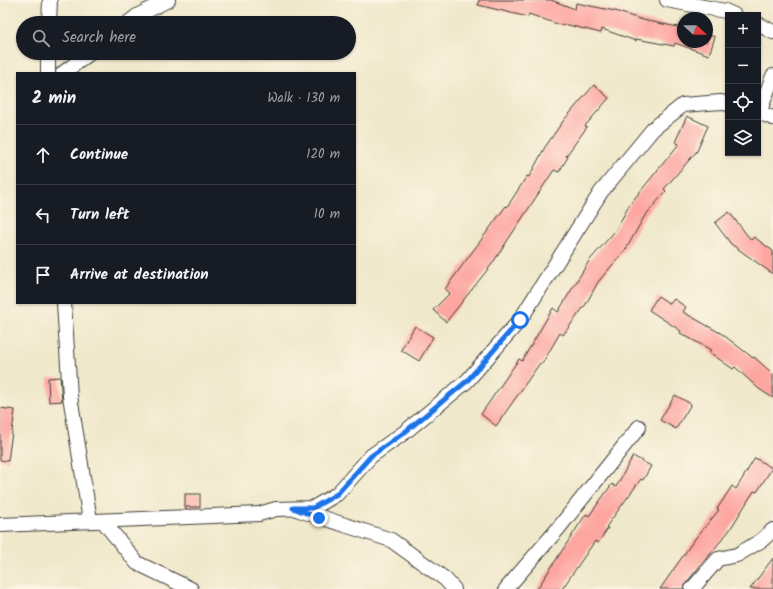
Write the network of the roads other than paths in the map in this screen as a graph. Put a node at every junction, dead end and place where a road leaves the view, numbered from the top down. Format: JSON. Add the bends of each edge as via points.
{"nodes":[{"id":1,"x":50,"y":0,"type":"edge"},
{"id":2,"x":168,"y":0,"type":"edge"},
{"id":3,"x":667,"y":0,"type":"edge"},
{"id":4,"x":727,"y":12,"type":"edge"},
{"id":5,"x":49,"y":16,"type":"edge"},
{"id":6,"x":137,"y":16,"type":"edge"},
{"id":7,"x":761,"y":26,"type":"edge"},
{"id":8,"x":773,"y":32,"type":"edge"},
{"id":9,"x":48,"y":60,"type":"edge"},
{"id":10,"x":81,"y":60,"type":"edge"},
{"id":11,"x":48,"y":72,"type":"edge"},
{"id":12,"x":64,"y":72,"type":"edge"},
{"id":13,"x":773,"y":76,"type":"edge"},
{"id":14,"x":725,"y":103,"type":"edge"},
{"id":15,"x":761,"y":107,"type":"edge"},
{"id":16,"x":761,"y":113,"type":"edge"},
{"id":17,"x":773,"y":118,"type":"edge"},
{"id":18,"x":64,"y":304,"type":"edge"},
{"id":19,"x":639,"y":428,"type":"dead end"},
{"id":20,"x":293,"y":508,"type":"junction"},
{"id":21,"x":97,"y":520,"type":"junction"},
{"id":22,"x":0,"y":525,"type":"edge"},
{"id":23,"x":773,"y":530,"type":"edge"},
{"id":24,"x":191,"y":589,"type":"edge"},
{"id":25,"x":454,"y":589,"type":"edge"},
{"id":26,"x":506,"y":589,"type":"edge"},
{"id":27,"x":692,"y":589,"type":"edge"}],
"edges":[{"from":1,"to":5,"type":"street"},
{"from":2,"to":6,"type":"street"},
{"from":3,"to":4,"type":"street"},
{"from":7,"to":8,"type":"street"},
{"from":9,"to":11,"type":"street"},
{"from":10,"to":12,"type":"street"},
{"from":13,"to":15,"type":"street"},
{"from":14,"to":20,"type":"street","via":[[683,105],[653,129],[601,192],[520,320],[467,381],[405,432],[371,456],[337,494],[313,508]]},
{"from":16,"to":17,"type":"street"},
{"from":18,"to":21,"type":"street","via":[[70,396]]},
{"from":19,"to":26,"type":"street"},
{"from":20,"to":21,"type":"street","via":[[230,516]]},
{"from":20,"to":25,"type":"street","via":[[391,540],[445,579]]},
{"from":21,"to":22,"type":"street"},
{"from":21,"to":24,"type":"street","via":[[137,563]]},
{"from":23,"to":27,"type":"street","via":[[737,555],[718,559]]}]}
